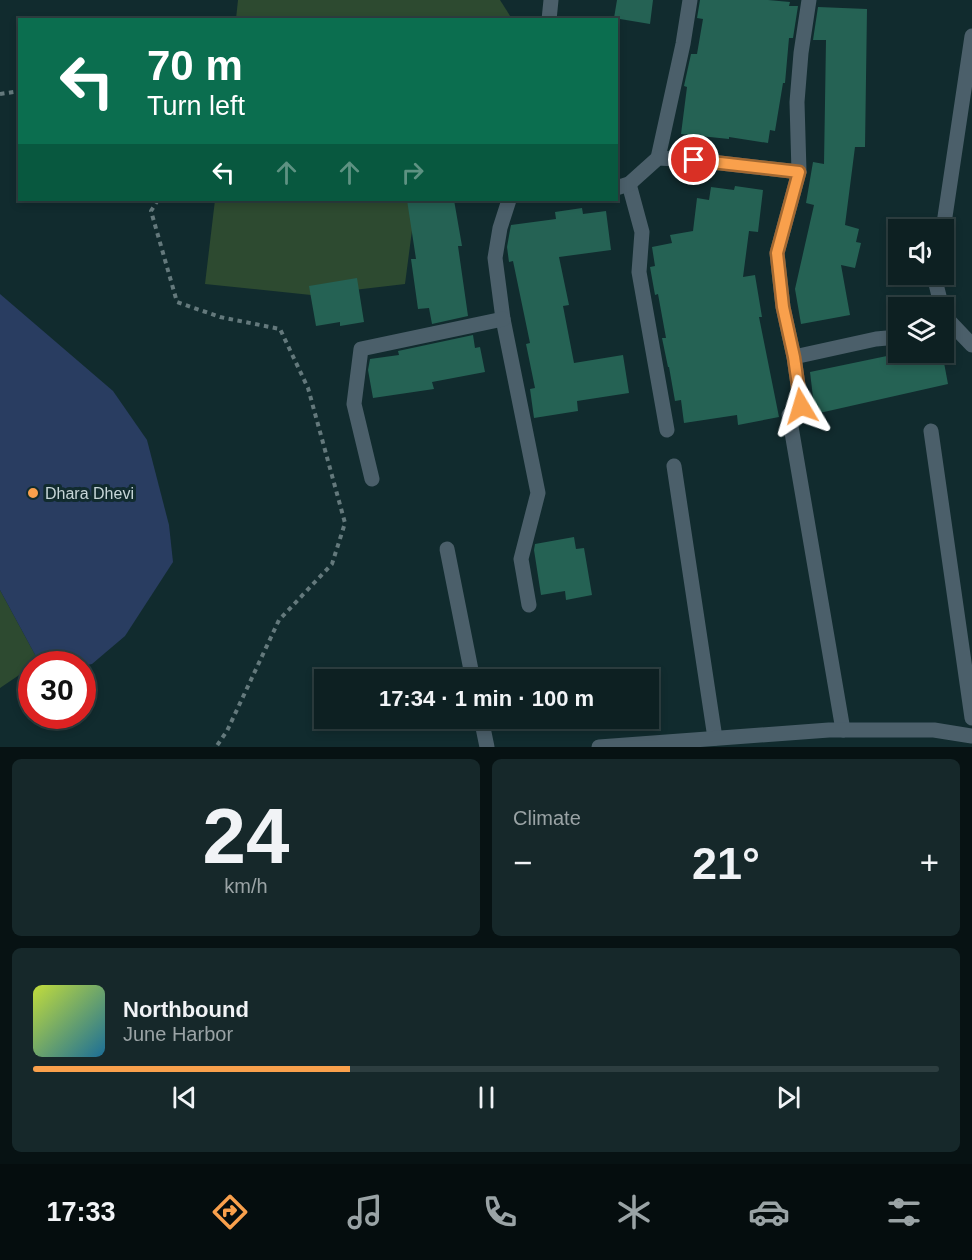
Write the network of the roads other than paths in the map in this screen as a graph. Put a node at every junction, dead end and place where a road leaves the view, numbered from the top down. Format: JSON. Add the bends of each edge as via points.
{"nodes":[{"id":1,"x":551,"y":0,"type":"edge"},
{"id":2,"x":690,"y":0,"type":"edge"},
{"id":3,"x":809,"y":0,"type":"edge"},
{"id":4,"x":549,"y":18,"type":"edge"},
{"id":5,"x":972,"y":36,"type":"edge"},
{"id":6,"x":658,"y":158,"type":"junction"},
{"id":7,"x":799,"y":172,"type":"junction"},
{"id":8,"x":623,"y":187,"type":"edge"},
{"id":9,"x":509,"y":201,"type":"edge"},
{"id":10,"x":945,"y":219,"type":"edge"},
{"id":11,"x":503,"y":319,"type":"junction"},
{"id":12,"x":954,"y":326,"type":"edge"},
{"id":13,"x":888,"y":338,"type":"edge"},
{"id":14,"x":972,"y":345,"type":"edge"},
{"id":15,"x":794,"y":357,"type":"junction"},
{"id":16,"x":667,"y":430,"type":"dead end"},
{"id":17,"x":931,"y":431,"type":"dead end"},
{"id":18,"x":674,"y":466,"type":"dead end"},
{"id":19,"x":372,"y":479,"type":"dead end"},
{"id":20,"x":447,"y":549,"type":"dead end"},
{"id":21,"x":529,"y":605,"type":"dead end"},
{"id":22,"x":471,"y":669,"type":"edge"},
{"id":23,"x":972,"y":718,"type":"edge"},
{"id":24,"x":483,"y":729,"type":"edge"},
{"id":25,"x":843,"y":730,"type":"junction"},
{"id":26,"x":972,"y":736,"type":"edge"},
{"id":27,"x":715,"y":738,"type":"junction"},
{"id":28,"x":487,"y":747,"type":"edge"},
{"id":29,"x":599,"y":747,"type":"edge"}],
"edges":[{"from":1,"to":4,"type":"street"},
{"from":2,"to":6,"type":"street"},
{"from":3,"to":7,"type":"street","via":[[797,102]]},
{"from":5,"to":10,"type":"street"},
{"from":6,"to":7,"type":"street"},
{"from":6,"to":8,"type":"street"},
{"from":7,"to":15,"type":"street","via":[[777,253]]},
{"from":8,"to":16,"type":"street","via":[[642,232],[639,272]]},
{"from":9,"to":11,"type":"street","via":[[495,258]]},
{"from":11,"to":19,"type":"street","via":[[361,349],[354,404]]},
{"from":11,"to":21,"type":"street","via":[[538,493],[521,559]]},
{"from":12,"to":14,"type":"street"},
{"from":13,"to":15,"type":"street"},
{"from":15,"to":25,"type":"street","via":[[795,410]]},
{"from":17,"to":23,"type":"street"},
{"from":18,"to":27,"type":"street"},
{"from":20,"to":22,"type":"street"},
{"from":24,"to":28,"type":"street"},
{"from":25,"to":26,"type":"street","via":[[934,730]]},
{"from":25,"to":27,"type":"street"},
{"from":27,"to":29,"type":"street"}]}
